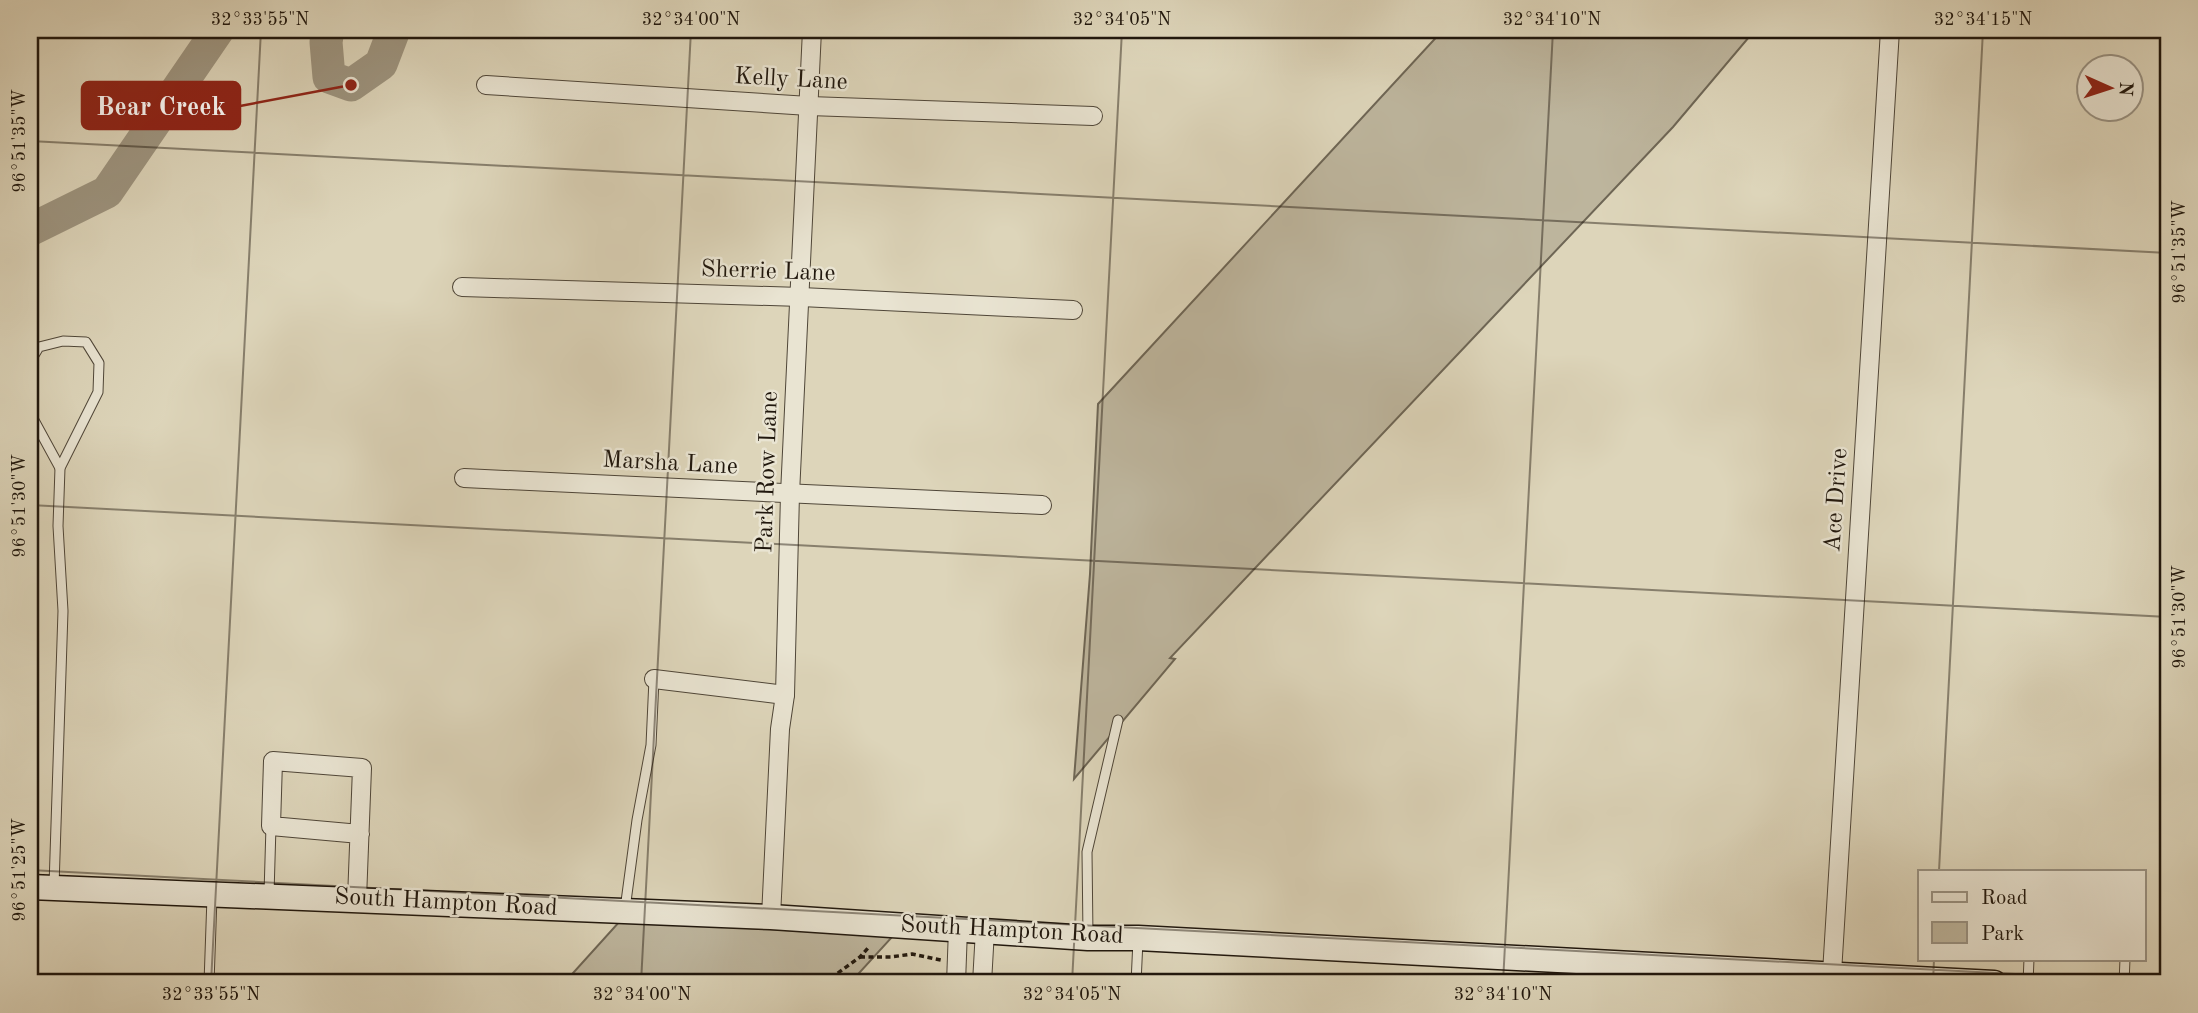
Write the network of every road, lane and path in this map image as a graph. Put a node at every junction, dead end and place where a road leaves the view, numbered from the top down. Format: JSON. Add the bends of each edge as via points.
{"nodes":[{"id":1,"x":812,"y":30,"type":"edge"},
{"id":2,"x":1889,"y":30,"type":"edge"},
{"id":3,"x":486,"y":85,"type":"dead end"},
{"id":4,"x":809,"y":106,"type":"junction"},
{"id":5,"x":1093,"y":116,"type":"dead end"},
{"id":6,"x":462,"y":287,"type":"dead end"},
{"id":7,"x":801,"y":297,"type":"junction"},
{"id":8,"x":1073,"y":310,"type":"dead end"},
{"id":9,"x":30,"y":362,"type":"edge"},
{"id":10,"x":30,"y":413,"type":"edge"},
{"id":11,"x":60,"y":468,"type":"junction"},
{"id":12,"x":464,"y":478,"type":"dead end"},
{"id":13,"x":790,"y":494,"type":"junction"},
{"id":14,"x":1042,"y":505,"type":"dead end"},
{"id":15,"x":654,"y":679,"type":"joint"},
{"id":16,"x":785,"y":695,"type":"junction"},
{"id":17,"x":1118,"y":720,"type":"dead end"},
{"id":18,"x":271,"y":826,"type":"junction"},
{"id":19,"x":360,"y":834,"type":"junction"},
{"id":20,"x":42,"y":887,"type":"edge"},
{"id":21,"x":212,"y":895,"type":"junction"},
{"id":22,"x":269,"y":897,"type":"junction"},
{"id":23,"x":357,"y":899,"type":"junction"},
{"id":24,"x":625,"y":911,"type":"junction"},
{"id":25,"x":771,"y":917,"type":"junction"},
{"id":26,"x":958,"y":929,"type":"junction"},
{"id":27,"x":985,"y":930,"type":"junction"},
{"id":28,"x":1088,"y":938,"type":"junction"},
{"id":29,"x":1138,"y":938,"type":"junction"},
{"id":30,"x":868,"y":948,"type":"dead end"},
{"id":31,"x":860,"y":957,"type":"junction"},
{"id":32,"x":2029,"y":960,"type":"edge"},
{"id":33,"x":2125,"y":960,"type":"edge"},
{"id":34,"x":957,"y":961,"type":"junction"},
{"id":35,"x":1832,"y":974,"type":"junction"},
{"id":36,"x":209,"y":983,"type":"edge"},
{"id":37,"x":824,"y":983,"type":"edge"},
{"id":38,"x":956,"y":983,"type":"edge"},
{"id":39,"x":982,"y":983,"type":"edge"},
{"id":40,"x":1136,"y":983,"type":"edge"},
{"id":41,"x":1994,"y":983,"type":"edge"},
{"id":42,"x":2028,"y":983,"type":"edge"},
{"id":43,"x":2124,"y":983,"type":"edge"}],
"edges":[{"from":1,"to":4,"type":"street","name":"Park Row Lane"},
{"from":2,"to":35,"type":"street","name":"Ace Drive"},
{"from":3,"to":4,"type":"street","name":"Kelly Lane"},
{"from":4,"to":5,"type":"street","name":"Kelly Lane"},
{"from":4,"to":7,"type":"street","name":"Park Row Lane"},
{"from":6,"to":7,"type":"street","name":"Sherrie Lane"},
{"from":7,"to":8,"type":"street","name":"Sherrie Lane"},
{"from":7,"to":13,"type":"street","name":"Park Row Lane"},
{"from":9,"to":11,"type":"lane","via":[[39,347],[63,341],[86,342],[99,363],[98,392]]},
{"from":10,"to":11,"type":"lane"},
{"from":11,"to":20,"type":"lane","via":[[63,611]]},
{"from":12,"to":13,"type":"street","name":"Marsha Lane"},
{"from":13,"to":14,"type":"street","name":"Marsha Lane"},
{"from":13,"to":16,"type":"street","name":"Park Row Lane"},
{"from":15,"to":16,"type":"street"},
{"from":15,"to":24,"type":"lane","via":[[651,745]]},
{"from":16,"to":25,"type":"street","name":"Park Row Lane"},
{"from":17,"to":28,"type":"lane","via":[[1087,852]]},
{"from":18,"to":19,"type":"street"},
{"from":18,"to":19,"type":"street","via":[[272,761],[362,768]]},
{"from":18,"to":22,"type":"lane"},
{"from":19,"to":23,"type":"street"},
{"from":20,"to":21,"type":"main road","name":"South Hampton Road"},
{"from":21,"to":22,"type":"main road","name":"South Hampton Road"},
{"from":21,"to":36,"type":"lane"},
{"from":22,"to":23,"type":"main road","name":"South Hampton Road"},
{"from":23,"to":24,"type":"main road","name":"South Hampton Road"},
{"from":24,"to":25,"type":"main road","name":"South Hampton Road"},
{"from":25,"to":26,"type":"main road","name":"South Hampton Road"},
{"from":26,"to":27,"type":"main road","name":"South Hampton Road"},
{"from":26,"to":34,"type":"street"},
{"from":27,"to":28,"type":"main road","name":"South Hampton Road"},
{"from":27,"to":39,"type":"street"},
{"from":28,"to":29,"type":"main road","name":"South Hampton Road"},
{"from":29,"to":35,"type":"main road","name":"South Hampton Road"},
{"from":29,"to":40,"type":"lane"},
{"from":30,"to":31,"type":"path"},
{"from":31,"to":34,"type":"path","via":[[912,954]]},
{"from":31,"to":37,"type":"path"},
{"from":32,"to":42,"type":"lane"},
{"from":33,"to":43,"type":"lane"},
{"from":34,"to":38,"type":"street"},
{"from":35,"to":41,"type":"main road","name":"South Hampton Road"}]}
